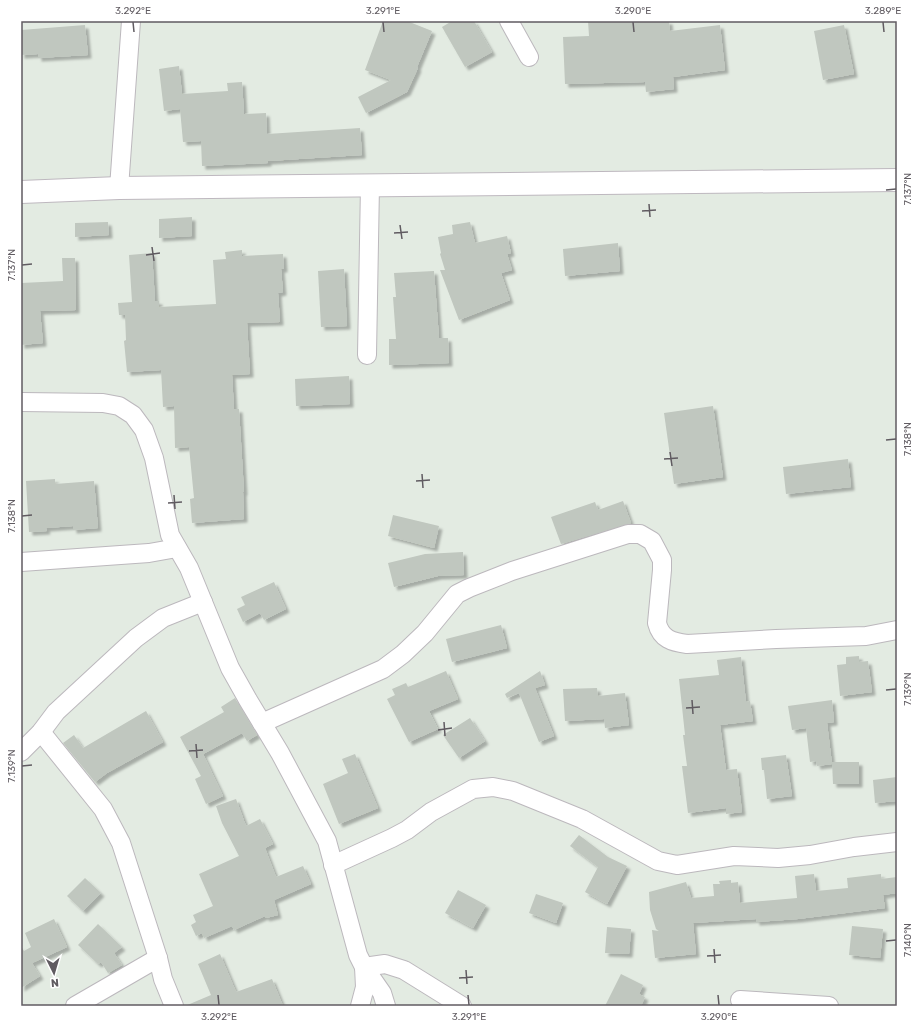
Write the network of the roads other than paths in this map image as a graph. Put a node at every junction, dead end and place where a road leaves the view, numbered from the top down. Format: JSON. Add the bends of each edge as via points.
{"nodes":[{"id":1,"x":131,"y":21,"type":"edge"},
{"id":2,"x":509,"y":21,"type":"edge"},
{"id":3,"x":529,"y":57,"type":"dead end"},
{"id":4,"x":897,"y":180,"type":"edge"},
{"id":5,"x":370,"y":185,"type":"junction"},
{"id":6,"x":118,"y":188,"type":"junction"},
{"id":7,"x":21,"y":192,"type":"edge"},
{"id":8,"x":367,"y":355,"type":"dead end"},
{"id":9,"x":21,"y":402,"type":"edge"},
{"id":10,"x":177,"y":548,"type":"junction"},
{"id":11,"x":21,"y":562,"type":"edge"},
{"id":12,"x":203,"y":602,"type":"junction"},
{"id":13,"x":897,"y":630,"type":"edge"},
{"id":14,"x":262,"y":723,"type":"junction"},
{"id":15,"x":41,"y":732,"type":"junction"},
{"id":16,"x":21,"y":752,"type":"edge"},
{"id":17,"x":897,"y":842,"type":"edge"},
{"id":18,"x":333,"y":865,"type":"junction"},
{"id":19,"x":158,"y":958,"type":"junction"},
{"id":20,"x":364,"y":967,"type":"junction"},
{"id":21,"x":740,"y":1000,"type":"dead end"},
{"id":22,"x":75,"y":1006,"type":"edge"},
{"id":23,"x":174,"y":1006,"type":"edge"},
{"id":24,"x":360,"y":1006,"type":"edge"},
{"id":25,"x":386,"y":1006,"type":"edge"},
{"id":26,"x":462,"y":1006,"type":"edge"},
{"id":27,"x":830,"y":1006,"type":"edge"}],
"edges":[{"from":1,"to":6,"type":"street"},
{"from":2,"to":3,"type":"street"},
{"from":4,"to":5,"type":"main road"},
{"from":5,"to":6,"type":"main road"},
{"from":5,"to":8,"type":"street"},
{"from":6,"to":7,"type":"main road"},
{"from":9,"to":10,"type":"street","via":[[103,403],[119,406],[132,415],[144,430],[154,458],[170,535]]},
{"from":10,"to":11,"type":"street","via":[[149,553]]},
{"from":10,"to":12,"type":"street","via":[[190,568]]},
{"from":12,"to":14,"type":"street","via":[[230,668]]},
{"from":12,"to":15,"type":"street","via":[[163,618],[136,638],[56,712]]},
{"from":13,"to":14,"type":"street","via":[[866,636],[677,643],[666,638],[659,631],[657,623],[662,560],[652,541],[640,534],[628,534],[512,571],[457,594],[425,633],[403,654],[383,668]]},
{"from":14,"to":18,"type":"street","via":[[327,841]]},
{"from":15,"to":16,"type":"street"},
{"from":15,"to":19,"type":"street","via":[[102,809],[120,843]]},
{"from":17,"to":18,"type":"street","via":[[810,855],[778,858],[734,856],[677,865],[658,861],[582,819],[513,791],[493,787],[473,789],[431,812],[407,830]]},
{"from":18,"to":20,"type":"street","via":[[358,955]]},
{"from":19,"to":22,"type":"street"},
{"from":19,"to":23,"type":"street"},
{"from":20,"to":24,"type":"street","via":[[365,988]]},
{"from":20,"to":25,"type":"street","via":[[382,992]]},
{"from":20,"to":26,"type":"street","via":[[385,964],[404,970]]},
{"from":21,"to":27,"type":"street"}]}
